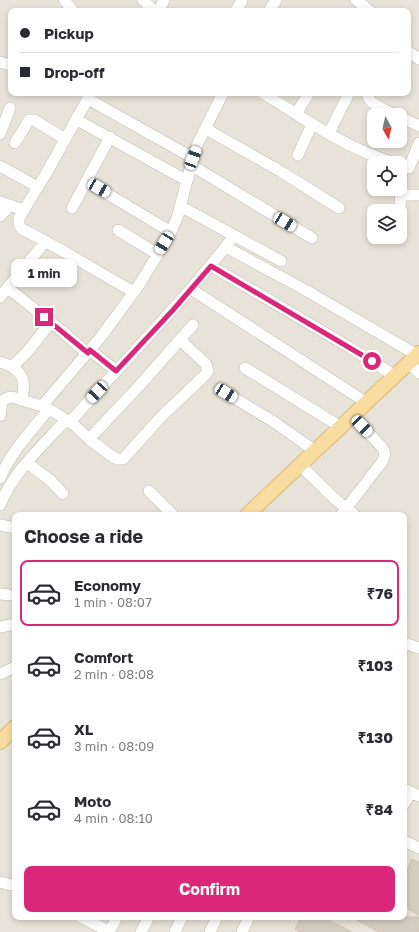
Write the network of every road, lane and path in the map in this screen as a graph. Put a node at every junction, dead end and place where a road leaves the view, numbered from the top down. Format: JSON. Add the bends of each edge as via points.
{"nodes":[{"id":1,"x":64,"y":0,"type":"edge"},
{"id":2,"x":143,"y":0,"type":"edge"},
{"id":3,"x":356,"y":0,"type":"edge"},
{"id":4,"x":71,"y":8,"type":"edge"},
{"id":5,"x":151,"y":8,"type":"edge"},
{"id":6,"x":366,"y":8,"type":"edge"},
{"id":7,"x":89,"y":96,"type":"edge"},
{"id":8,"x":220,"y":96,"type":"edge"},
{"id":9,"x":268,"y":96,"type":"edge"},
{"id":10,"x":307,"y":96,"type":"edge"},
{"id":11,"x":348,"y":96,"type":"edge"},
{"id":12,"x":366,"y":96,"type":"edge"},
{"id":13,"x":10,"y":108,"type":"dead end"},
{"id":14,"x":383,"y":108,"type":"edge"},
{"id":15,"x":296,"y":114,"type":"junction"},
{"id":16,"x":77,"y":120,"type":"junction"},
{"id":17,"x":407,"y":120,"type":"edge"},
{"id":18,"x":312,"y":124,"type":"junction"},
{"id":19,"x":419,"y":126,"type":"edge"},
{"id":20,"x":206,"y":129,"type":"junction"},
{"id":21,"x":329,"y":133,"type":"junction"},
{"id":22,"x":0,"y":134,"type":"edge"},
{"id":23,"x":110,"y":137,"type":"junction"},
{"id":24,"x":65,"y":139,"type":"junction"},
{"id":25,"x":15,"y":143,"type":"dead end"},
{"id":26,"x":419,"y":143,"type":"edge"},
{"id":27,"x":298,"y":155,"type":"dead end"},
{"id":28,"x":376,"y":156,"type":"edge"},
{"id":29,"x":192,"y":161,"type":"junction"},
{"id":30,"x":407,"y":163,"type":"edge"},
{"id":31,"x":0,"y":166,"type":"edge"},
{"id":32,"x":186,"y":180,"type":"junction"},
{"id":33,"x":86,"y":181,"type":"junction"},
{"id":34,"x":38,"y":187,"type":"junction"},
{"id":35,"x":407,"y":195,"type":"edge"},
{"id":36,"x":419,"y":195,"type":"edge"},
{"id":37,"x":5,"y":204,"type":"edge"},
{"id":38,"x":180,"y":206,"type":"junction"},
{"id":39,"x":72,"y":208,"type":"dead end"},
{"id":40,"x":339,"y":208,"type":"dead end"},
{"id":41,"x":24,"y":210,"type":"junction"},
{"id":42,"x":0,"y":216,"type":"edge"},
{"id":43,"x":118,"y":230,"type":"dead end"},
{"id":44,"x":171,"y":232,"type":"junction"},
{"id":45,"x":234,"y":236,"type":"junction"},
{"id":46,"x":312,"y":238,"type":"dead end"},
{"id":47,"x":46,"y":241,"type":"junction"},
{"id":48,"x":226,"y":247,"type":"junction"},
{"id":49,"x":157,"y":254,"type":"junction"},
{"id":50,"x":281,"y":261,"type":"dead end"},
{"id":51,"x":211,"y":266,"type":"junction"},
{"id":52,"x":8,"y":288,"type":"junction"},
{"id":53,"x":191,"y":289,"type":"junction"},
{"id":54,"x":134,"y":292,"type":"junction"},
{"id":55,"x":0,"y":297,"type":"edge"},
{"id":56,"x":51,"y":322,"type":"junction"},
{"id":57,"x":193,"y":325,"type":"dead end"},
{"id":58,"x":180,"y":340,"type":"junction"},
{"id":59,"x":89,"y":352,"type":"junction"},
{"id":60,"x":415,"y":357,"type":"edge"},
{"id":61,"x":0,"y":362,"type":"edge"},
{"id":62,"x":12,"y":367,"type":"junction"},
{"id":63,"x":245,"y":368,"type":"dead end"},
{"id":64,"x":116,"y":371,"type":"junction"},
{"id":65,"x":419,"y":373,"type":"edge"},
{"id":66,"x":395,"y":376,"type":"junction"},
{"id":67,"x":226,"y":393,"type":"dead end"},
{"id":68,"x":21,"y":400,"type":"junction"},
{"id":69,"x":367,"y":403,"type":"junction"},
{"id":70,"x":45,"y":408,"type":"junction"},
{"id":71,"x":0,"y":416,"type":"edge"},
{"id":72,"x":352,"y":416,"type":"junction"},
{"id":73,"x":68,"y":421,"type":"junction"},
{"id":74,"x":340,"y":427,"type":"junction"},
{"id":75,"x":89,"y":438,"type":"junction"},
{"id":76,"x":315,"y":451,"type":"junction"},
{"id":77,"x":27,"y":463,"type":"junction"},
{"id":78,"x":300,"y":465,"type":"junction"},
{"id":79,"x":0,"y":478,"type":"edge"},
{"id":80,"x":149,"y":491,"type":"dead end"},
{"id":81,"x":63,"y":494,"type":"dead end"},
{"id":82,"x":0,"y":505,"type":"edge"},
{"id":83,"x":169,"y":512,"type":"edge"},
{"id":84,"x":250,"y":512,"type":"edge"},
{"id":85,"x":347,"y":512,"type":"edge"},
{"id":86,"x":349,"y":512,"type":"edge"},
{"id":87,"x":0,"y":518,"type":"edge"},
{"id":88,"x":12,"y":521,"type":"edge"},
{"id":89,"x":0,"y":525,"type":"edge"},
{"id":90,"x":12,"y":527,"type":"edge"},
{"id":91,"x":12,"y":625,"type":"edge"},
{"id":92,"x":0,"y":627,"type":"edge"},
{"id":93,"x":407,"y":644,"type":"edge"},
{"id":94,"x":419,"y":648,"type":"edge"},
{"id":95,"x":407,"y":651,"type":"edge"},
{"id":96,"x":419,"y":655,"type":"edge"},
{"id":97,"x":12,"y":668,"type":"edge"},
{"id":98,"x":0,"y":674,"type":"edge"},
{"id":99,"x":12,"y":730,"type":"edge"},
{"id":100,"x":0,"y":742,"type":"edge"},
{"id":101,"x":407,"y":842,"type":"edge"},
{"id":102,"x":419,"y":848,"type":"edge"},
{"id":103,"x":0,"y":882,"type":"edge"},
{"id":104,"x":12,"y":885,"type":"edge"},
{"id":105,"x":87,"y":920,"type":"edge"},
{"id":106,"x":115,"y":920,"type":"edge"},
{"id":107,"x":148,"y":920,"type":"edge"},
{"id":108,"x":181,"y":920,"type":"edge"},
{"id":109,"x":216,"y":920,"type":"edge"},
{"id":110,"x":248,"y":920,"type":"edge"},
{"id":111,"x":109,"y":932,"type":"edge"},
{"id":112,"x":141,"y":932,"type":"edge"},
{"id":113,"x":175,"y":932,"type":"edge"},
{"id":114,"x":210,"y":932,"type":"edge"},
{"id":115,"x":242,"y":932,"type":"edge"}],
"edges":[{"from":1,"to":4,"type":"street"},
{"from":2,"to":5,"type":"street"},
{"from":3,"to":6,"type":"street"},
{"from":7,"to":16,"type":"street"},
{"from":7,"to":29,"type":"street"},
{"from":8,"to":20,"type":"street"},
{"from":9,"to":15,"type":"street"},
{"from":10,"to":15,"type":"street"},
{"from":11,"to":21,"type":"street"},
{"from":12,"to":14,"type":"street","via":[[367,99]]},
{"from":13,"to":22,"type":"street"},
{"from":15,"to":18,"type":"street"},
{"from":16,"to":23,"type":"street"},
{"from":16,"to":24,"type":"street"},
{"from":17,"to":19,"type":"street"},
{"from":18,"to":21,"type":"street"},
{"from":18,"to":27,"type":"street"},
{"from":20,"to":29,"type":"street"},
{"from":20,"to":40,"type":"street"},
{"from":21,"to":28,"type":"street","via":[[358,150]]},
{"from":23,"to":32,"type":"street"},
{"from":23,"to":33,"type":"street"},
{"from":24,"to":25,"type":"street","via":[[34,120],[29,120]]},
{"from":24,"to":34,"type":"street"},
{"from":26,"to":30,"type":"street"},
{"from":29,"to":32,"type":"street"},
{"from":29,"to":46,"type":"street"},
{"from":31,"to":34,"type":"street"},
{"from":32,"to":38,"type":"street"},
{"from":33,"to":39,"type":"street"},
{"from":33,"to":44,"type":"street"},
{"from":34,"to":41,"type":"street"},
{"from":35,"to":36,"type":"street"},
{"from":37,"to":41,"type":"street"},
{"from":37,"to":42,"type":"street"},
{"from":38,"to":44,"type":"street"},
{"from":38,"to":45,"type":"street"},
{"from":41,"to":47,"type":"street","via":[[18,222],[20,227]]},
{"from":43,"to":49,"type":"street"},
{"from":44,"to":49,"type":"street"},
{"from":45,"to":48,"type":"street"},
{"from":45,"to":50,"type":"street"},
{"from":47,"to":52,"type":"street"},
{"from":47,"to":54,"type":"street"},
{"from":48,"to":51,"type":"street"},
{"from":48,"to":60,"type":"street","via":[[307,291]]},
{"from":49,"to":54,"type":"street"},
{"from":51,"to":53,"type":"street"},
{"from":51,"to":66,"type":"street"},
{"from":52,"to":55,"type":"street"},
{"from":52,"to":56,"type":"street"},
{"from":53,"to":64,"type":"street"},
{"from":53,"to":69,"type":"street"},
{"from":54,"to":59,"type":"street"},
{"from":56,"to":59,"type":"street"},
{"from":56,"to":62,"type":"street"},
{"from":57,"to":58,"type":"street"},
{"from":58,"to":75,"type":"street"},
{"from":58,"to":75,"type":"street","via":[[206,364],[208,371],[205,376],[161,416],[123,459],[117,459]]},
{"from":59,"to":64,"type":"street"},
{"from":59,"to":70,"type":"street"},
{"from":60,"to":65,"type":"street"},
{"from":60,"to":66,"type":"main road"},
{"from":61,"to":62,"type":"street"},
{"from":62,"to":68,"type":"street","via":[[23,379],[24,390]]},
{"from":63,"to":74,"type":"street"},
{"from":64,"to":73,"type":"street"},
{"from":66,"to":69,"type":"main road"},
{"from":67,"to":76,"type":"street"},
{"from":68,"to":70,"type":"street"},
{"from":68,"to":71,"type":"street","via":[[12,397],[4,399]]},
{"from":69,"to":72,"type":"main road"},
{"from":70,"to":73,"type":"street"},
{"from":70,"to":79,"type":"street"},
{"from":72,"to":74,"type":"main road"},
{"from":72,"to":86,"type":"street","via":[[385,450],[385,455]]},
{"from":73,"to":75,"type":"street"},
{"from":73,"to":77,"type":"street"},
{"from":74,"to":76,"type":"main road"},
{"from":76,"to":78,"type":"main road"},
{"from":77,"to":81,"type":"street","via":[[50,480]]},
{"from":77,"to":82,"type":"street","via":[[10,484]]},
{"from":78,"to":84,"type":"main road"},
{"from":78,"to":85,"type":"street"},
{"from":80,"to":83,"type":"street"},
{"from":87,"to":88,"type":"street"},
{"from":89,"to":90,"type":"street"},
{"from":91,"to":92,"type":"street"},
{"from":93,"to":94,"type":"street"},
{"from":95,"to":96,"type":"street"},
{"from":97,"to":98,"type":"street"},
{"from":99,"to":100,"type":"main road"},
{"from":101,"to":102,"type":"street"},
{"from":103,"to":104,"type":"street"},
{"from":105,"to":111,"type":"street"},
{"from":106,"to":111,"type":"street"},
{"from":107,"to":112,"type":"street"},
{"from":108,"to":113,"type":"street"},
{"from":109,"to":114,"type":"street"},
{"from":110,"to":115,"type":"street"}]}
